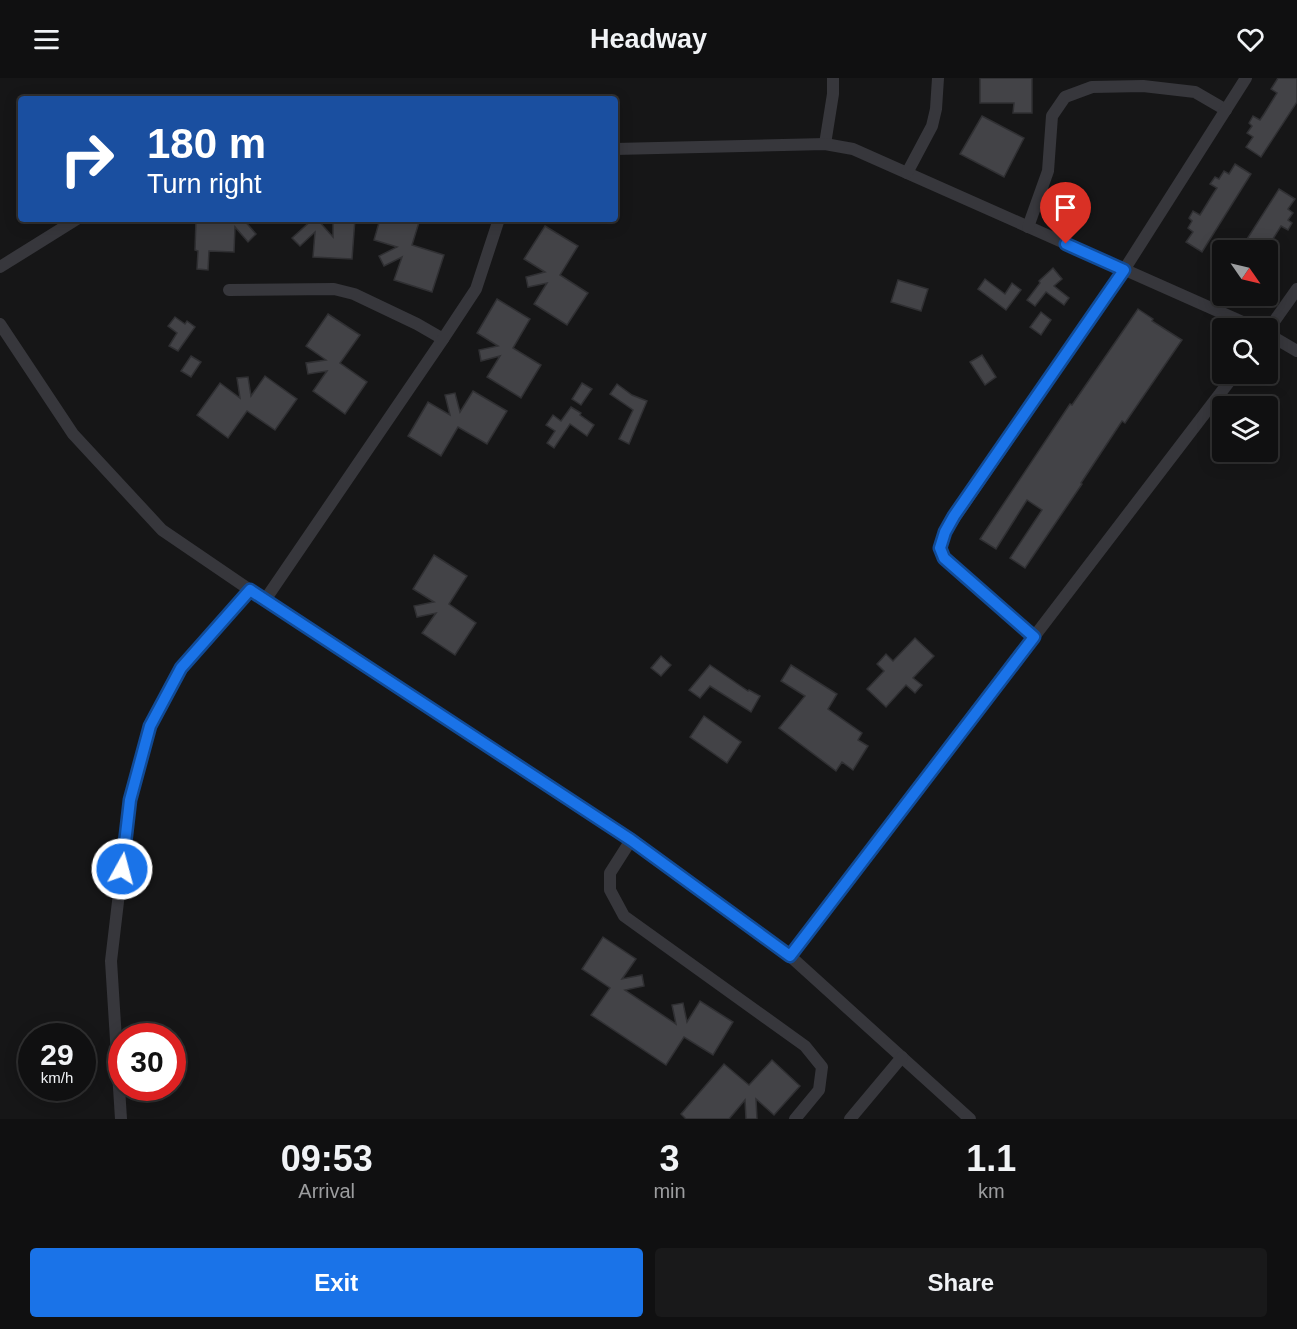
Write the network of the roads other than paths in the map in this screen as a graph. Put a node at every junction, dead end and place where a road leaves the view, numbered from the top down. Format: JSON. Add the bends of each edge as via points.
{"nodes":[{"id":1,"x":833,"y":78,"type":"edge"},
{"id":2,"x":938,"y":78,"type":"edge"},
{"id":3,"x":1246,"y":78,"type":"edge"},
{"id":4,"x":1226,"y":110,"type":"junction"},
{"id":5,"x":825,"y":144,"type":"junction"},
{"id":6,"x":618,"y":149,"type":"edge"},
{"id":7,"x":907,"y":173,"type":"junction"},
{"id":8,"x":72,"y":222,"type":"edge"},
{"id":9,"x":498,"y":222,"type":"edge"},
{"id":10,"x":1028,"y":227,"type":"junction"},
{"id":11,"x":0,"y":267,"type":"edge"},
{"id":12,"x":1124,"y":270,"type":"junction"},
{"id":13,"x":1297,"y":289,"type":"edge"},
{"id":14,"x":229,"y":290,"type":"dead end"},
{"id":15,"x":1233,"y":318,"type":"edge"},
{"id":16,"x":1277,"y":318,"type":"edge"},
{"id":17,"x":0,"y":324,"type":"edge"},
{"id":18,"x":443,"y":339,"type":"junction"},
{"id":19,"x":1278,"y":339,"type":"edge"},
{"id":20,"x":1297,"y":351,"type":"edge"},
{"id":21,"x":1227,"y":384,"type":"edge"},
{"id":22,"x":250,"y":590,"type":"junction"},
{"id":23,"x":265,"y":600,"type":"junction"},
{"id":24,"x":1034,"y":637,"type":"junction"},
{"id":25,"x":631,"y":840,"type":"junction"},
{"id":26,"x":790,"y":956,"type":"junction"},
{"id":27,"x":902,"y":1057,"type":"junction"},
{"id":28,"x":121,"y":1119,"type":"edge"},
{"id":29,"x":795,"y":1119,"type":"edge"},
{"id":30,"x":850,"y":1119,"type":"edge"},
{"id":31,"x":970,"y":1119,"type":"edge"}],
"edges":[{"from":1,"to":5,"type":"street"},
{"from":2,"to":7,"type":"street","via":[[932,126]]},
{"from":3,"to":4,"type":"street"},
{"from":4,"to":10,"type":"street","via":[[1195,92],[1143,86],[1092,87],[1065,97],[1052,116],[1048,171]]},
{"from":4,"to":12,"type":"street"},
{"from":5,"to":6,"type":"street"},
{"from":5,"to":7,"type":"street","via":[[853,149]]},
{"from":7,"to":10,"type":"street"},
{"from":8,"to":11,"type":"street"},
{"from":9,"to":18,"type":"street","via":[[476,289]]},
{"from":10,"to":12,"type":"street"},
{"from":12,"to":15,"type":"street"},
{"from":12,"to":24,"type":"street","via":[[954,516],[940,548],[944,558]]},
{"from":13,"to":16,"type":"street"},
{"from":14,"to":18,"type":"street","via":[[334,289],[354,294]]},
{"from":17,"to":22,"type":"street","via":[[74,434],[162,530]]},
{"from":18,"to":23,"type":"street"},
{"from":19,"to":20,"type":"street"},
{"from":21,"to":24,"type":"street"},
{"from":22,"to":23,"type":"street"},
{"from":22,"to":28,"type":"street","via":[[181,668],[150,726],[130,800],[111,961]]},
{"from":23,"to":25,"type":"street"},
{"from":24,"to":26,"type":"street"},
{"from":25,"to":26,"type":"street"},
{"from":25,"to":29,"type":"street","via":[[610,873],[610,890],[624,916],[805,1046],[822,1067],[819,1090]]},
{"from":26,"to":27,"type":"street"},
{"from":27,"to":30,"type":"street"},
{"from":27,"to":31,"type":"street"}]}
